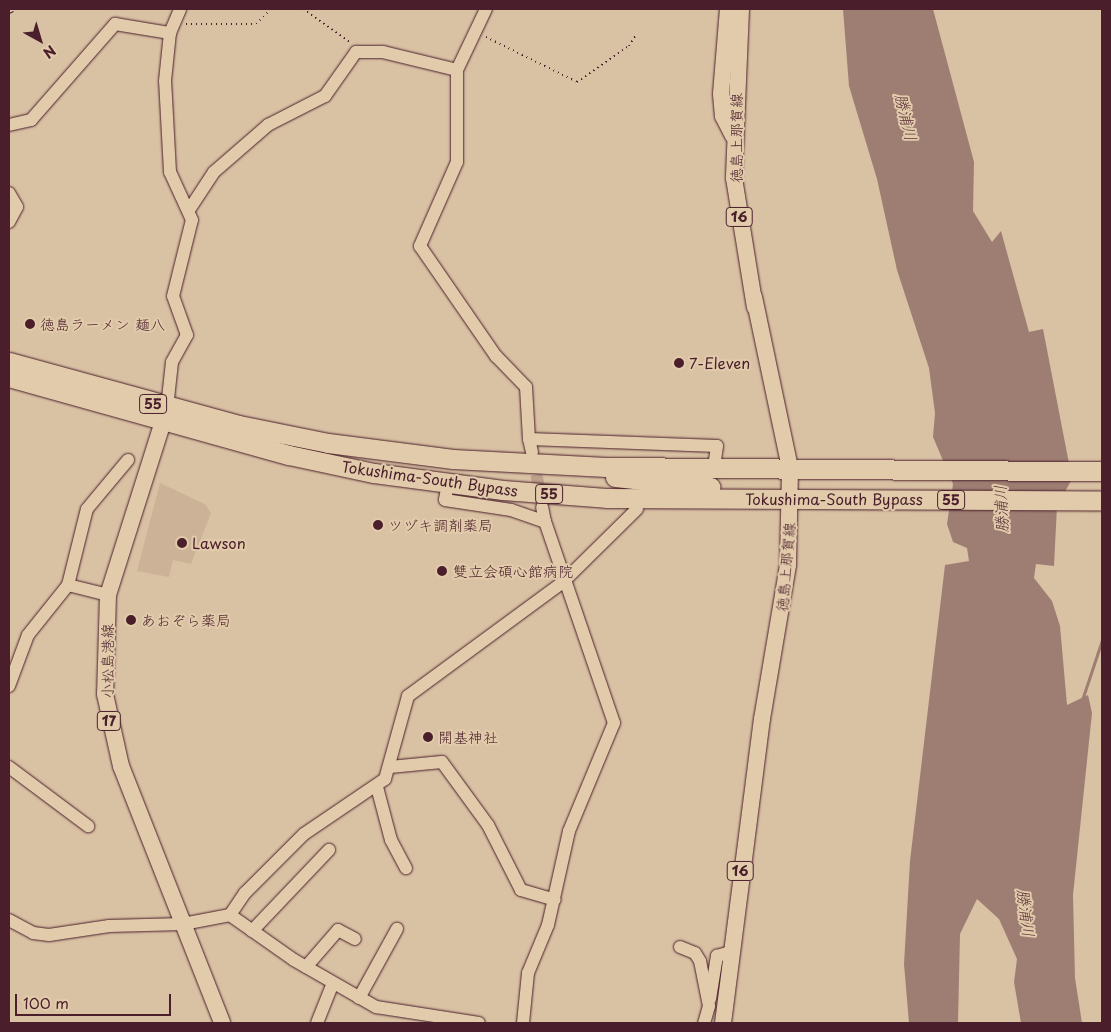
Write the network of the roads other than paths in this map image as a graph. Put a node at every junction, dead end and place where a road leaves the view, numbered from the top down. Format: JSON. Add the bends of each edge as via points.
{"nodes":[{"id":1,"x":180,"y":9,"type":"edge"},
{"id":2,"x":486,"y":9,"type":"edge"},
{"id":3,"x":728,"y":9,"type":"edge"},
{"id":4,"x":741,"y":9,"type":"edge"},
{"id":5,"x":172,"y":28,"type":"junction"},
{"id":6,"x":458,"y":70,"type":"junction"},
{"id":7,"x":9,"y":125,"type":"edge"},
{"id":8,"x":734,"y":137,"type":"junction"},
{"id":9,"x":9,"y":193,"type":"edge"},
{"id":10,"x":189,"y":210,"type":"junction"},
{"id":11,"x":9,"y":222,"type":"edge"},
{"id":12,"x":9,"y":362,"type":"edge"},
{"id":13,"x":9,"y":377,"type":"edge"},
{"id":14,"x":166,"y":415,"type":"junction"},
{"id":15,"x":529,"y":439,"type":"junction"},
{"id":16,"x":532,"y":452,"type":"tunnel mouth"},
{"id":17,"x":128,"y":460,"type":"dead end"},
{"id":18,"x":565,"y":466,"type":"junction"},
{"id":19,"x":714,"y":468,"type":"junction"},
{"id":20,"x":792,"y":468,"type":"junction"},
{"id":21,"x":1102,"y":471,"type":"edge"},
{"id":22,"x":448,"y":484,"type":"junction"},
{"id":23,"x":789,"y":495,"type":"junction"},
{"id":24,"x":1102,"y":501,"type":"edge"},
{"id":25,"x":542,"y":507,"type":"tunnel mouth"},
{"id":26,"x":637,"y":509,"type":"dead end"},
{"id":27,"x":545,"y":522,"type":"junction"},
{"id":28,"x":563,"y":582,"type":"junction"},
{"id":29,"x":68,"y":584,"type":"junction"},
{"id":30,"x":108,"y":595,"type":"junction"},
{"id":31,"x":9,"y":686,"type":"edge"},
{"id":32,"x":9,"y":767,"type":"edge"},
{"id":33,"x":390,"y":767,"type":"junction"},
{"id":34,"x":377,"y":787,"type":"junction"},
{"id":35,"x":88,"y":826,"type":"dead end"},
{"id":36,"x":329,"y":850,"type":"dead end"},
{"id":37,"x":406,"y":868,"type":"dead end"},
{"id":38,"x":555,"y":900,"type":"junction"},
{"id":39,"x":230,"y":915,"type":"junction"},
{"id":40,"x":9,"y":920,"type":"edge"},
{"id":41,"x":183,"y":924,"type":"junction"},
{"id":42,"x":397,"y":929,"type":"dead end"},
{"id":43,"x":252,"y":932,"type":"junction"},
{"id":44,"x":355,"y":939,"type":"dead end"},
{"id":45,"x":680,"y":947,"type":"dead end"},
{"id":46,"x":730,"y":952,"type":"junction"},
{"id":47,"x":306,"y":967,"type":"junction"},
{"id":48,"x":333,"y":983,"type":"junction"},
{"id":49,"x":359,"y":998,"type":"junction"},
{"id":50,"x":709,"y":1006,"type":"junction"},
{"id":51,"x":222,"y":1023,"type":"edge"},
{"id":52,"x":317,"y":1023,"type":"edge"},
{"id":53,"x":479,"y":1023,"type":"edge"},
{"id":54,"x":523,"y":1023,"type":"edge"},
{"id":55,"x":704,"y":1023,"type":"edge"},
{"id":56,"x":712,"y":1023,"type":"edge"},
{"id":57,"x":723,"y":1023,"type":"edge"}],
"edges":[{"from":1,"to":5,"type":"street"},
{"from":2,"to":6,"type":"street"},
{"from":3,"to":8,"type":"main road","via":[[721,94],[723,116]]},
{"from":4,"to":8,"type":"main road","name":"徳島上那賀線","number":"16"},
{"from":5,"to":7,"type":"street","via":[[115,24],[31,120]]},
{"from":5,"to":10,"type":"street","via":[[165,81],[170,172],[176,194]]},
{"from":6,"to":10,"type":"street","via":[[383,52],[356,52],[324,96],[268,125],[214,172]]},
{"from":6,"to":15,"type":"street","via":[[457,162],[420,246],[423,257],[496,356],[526,387]]},
{"from":8,"to":20,"type":"main road","name":"徳島上那賀線","number":"16","via":[[739,216]]},
{"from":9,"to":11,"type":"street","via":[[17,208]]},
{"from":10,"to":14,"type":"street","via":[[190,239],[173,296],[187,335],[172,362]]},
{"from":12,"to":14,"type":"highway","name":"Tokushima-South Bypass","number":"55"},
{"from":13,"to":14,"type":"highway","name":"Tokushima-South Bypass","number":"55"},
{"from":14,"to":18,"type":"highway","name":"Tokushima-South Bypass","number":"55","via":[[328,443],[453,459]]},
{"from":14,"to":22,"type":"highway","name":"Tokushima-South Bypass","number":"55","via":[[289,455]]},
{"from":14,"to":30,"type":"main road","name":"小松島港線","number":"17"},
{"from":15,"to":16,"type":"street"},
{"from":15,"to":19,"type":"street","via":[[717,446]]},
{"from":17,"to":29,"type":"street","via":[[87,510]]},
{"from":18,"to":19,"type":"highway","name":"Tokushima-South Bypass","number":"55"},
{"from":18,"to":23,"type":"highway","via":[[672,485]]},
{"from":19,"to":20,"type":"highway","name":"Tokushima-South Bypass","number":"55"},
{"from":20,"to":21,"type":"highway","name":"Tokushima-South Bypass","number":"55"},
{"from":20,"to":23,"type":"main road","name":"徳島上那賀線","number":"16"},
{"from":22,"to":23,"type":"highway","name":"Tokushima-South Bypass","number":"55","via":[[606,498]]},
{"from":22,"to":27,"type":"street","via":[[445,500],[511,510]]},
{"from":23,"to":24,"type":"highway","name":"Tokushima-South Bypass","number":"55"},
{"from":23,"to":46,"type":"main road","name":"徳島上那賀線","number":"16","via":[[788,565],[762,719]]},
{"from":25,"to":27,"type":"street"},
{"from":26,"to":28,"type":"street"},
{"from":27,"to":28,"type":"street"},
{"from":28,"to":33,"type":"street","via":[[408,696]]},
{"from":28,"to":38,"type":"street","via":[[614,724],[569,831]]},
{"from":29,"to":30,"type":"street"},
{"from":29,"to":31,"type":"street","via":[[28,635]]},
{"from":30,"to":41,"type":"main road","name":"小松島港線","number":"17","via":[[105,676],[111,732]]},
{"from":32,"to":35,"type":"street"},
{"from":33,"to":34,"type":"street"},
{"from":33,"to":38,"type":"street","via":[[442,762],[488,825],[521,890]]},
{"from":34,"to":37,"type":"street","via":[[391,840]]},
{"from":34,"to":39,"type":"street","via":[[342,804],[304,834],[245,893]]},
{"from":36,"to":43,"type":"street"},
{"from":38,"to":54,"type":"street","via":[[528,973]]},
{"from":39,"to":41,"type":"street"},
{"from":39,"to":43,"type":"street"},
{"from":40,"to":41,"type":"street","via":[[33,933],[50,935],[109,926]]},
{"from":41,"to":51,"type":"main road","name":"小松島港線","number":"17"},
{"from":42,"to":49,"type":"street"},
{"from":43,"to":47,"type":"street"},
{"from":44,"to":47,"type":"street","via":[[338,930]]},
{"from":45,"to":50,"type":"street","via":[[695,953],[700,961]]},
{"from":46,"to":50,"type":"street","via":[[717,956]]},
{"from":46,"to":57,"type":"main road","name":"徳島上那賀線","number":"16"},
{"from":47,"to":48,"type":"street"},
{"from":48,"to":49,"type":"street"},
{"from":48,"to":52,"type":"street"},
{"from":49,"to":53,"type":"street","via":[[388,1012]]},
{"from":50,"to":55,"type":"street"},
{"from":50,"to":56,"type":"street"}]}
